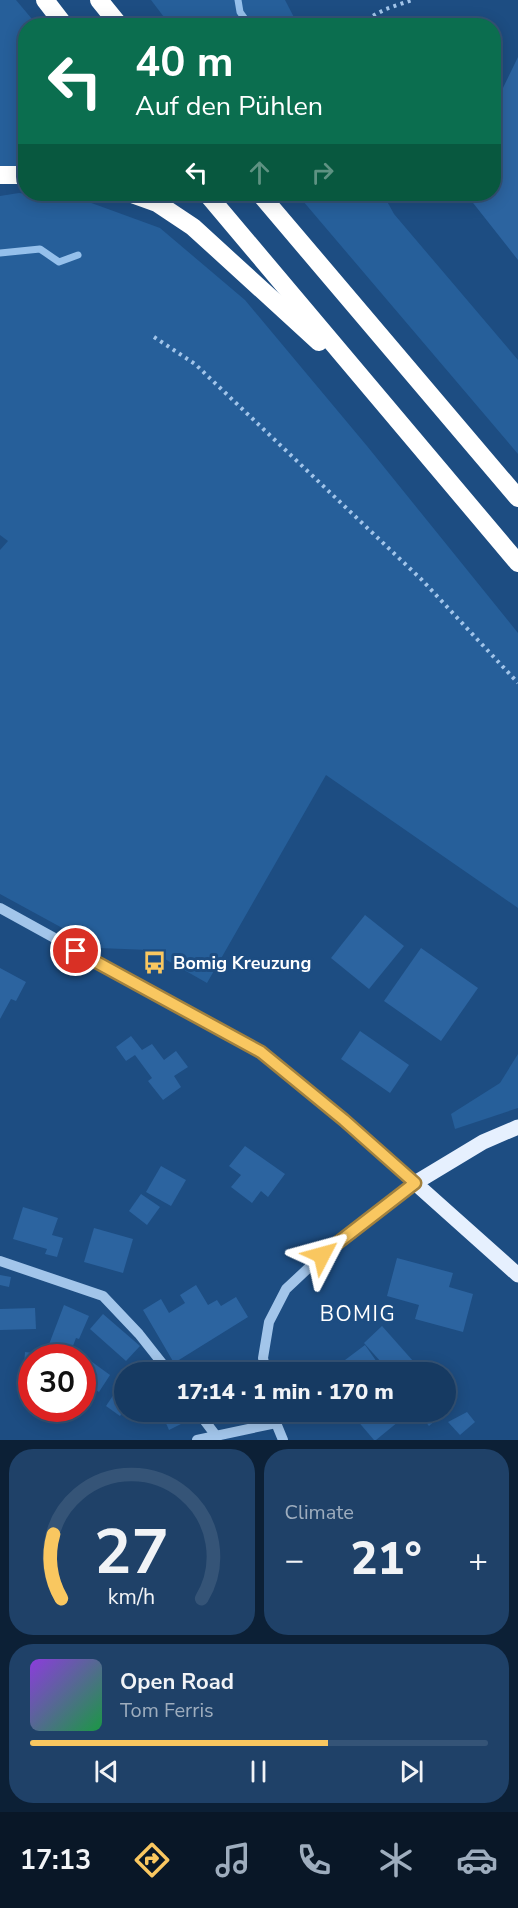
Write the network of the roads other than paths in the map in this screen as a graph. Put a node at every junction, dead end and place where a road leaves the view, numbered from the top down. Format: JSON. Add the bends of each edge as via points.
{"nodes":[{"id":1,"x":45,"y":0,"type":"edge"},
{"id":2,"x":99,"y":0,"type":"edge"},
{"id":3,"x":59,"y":18,"type":"edge"},
{"id":4,"x":114,"y":18,"type":"edge"},
{"id":5,"x":0,"y":175,"type":"edge"},
{"id":6,"x":18,"y":175,"type":"edge"},
{"id":7,"x":151,"y":201,"type":"edge"},
{"id":8,"x":213,"y":201,"type":"edge"},
{"id":9,"x":266,"y":201,"type":"edge"},
{"id":10,"x":380,"y":398,"type":"junction"},
{"id":11,"x":518,"y":498,"type":"edge"},
{"id":12,"x":518,"y":563,"type":"edge"},
{"id":13,"x":0,"y":908,"type":"edge"},
{"id":14,"x":518,"y":1127,"type":"edge"},
{"id":15,"x":415,"y":1183,"type":"junction"},
{"id":16,"x":0,"y":1261,"type":"edge"},
{"id":17,"x":518,"y":1275,"type":"edge"},
{"id":18,"x":161,"y":1362,"type":"edge"},
{"id":19,"x":264,"y":1362,"type":"edge"},
{"id":20,"x":206,"y":1422,"type":"edge"},
{"id":21,"x":260,"y":1422,"type":"edge"},
{"id":22,"x":276,"y":1422,"type":"edge"},
{"id":23,"x":217,"y":1437,"type":"junction"},
{"id":24,"x":197,"y":1440,"type":"edge"},
{"id":25,"x":283,"y":1440,"type":"edge"}],
"edges":[{"from":1,"to":3,"type":"highway"},
{"from":2,"to":4,"type":"highway"},
{"from":5,"to":6,"type":"highway"},
{"from":7,"to":10,"type":"highway","via":[[193,227],[228,257]]},
{"from":8,"to":10,"type":"highway"},
{"from":9,"to":11,"type":"highway"},
{"from":10,"to":12,"type":"highway"},
{"from":13,"to":15,"type":"street","via":[[261,1052]]},
{"from":14,"to":15,"type":"main road","via":[[483,1142]]},
{"from":15,"to":17,"type":"main road"},
{"from":15,"to":19,"type":"street","via":[[334,1244],[286,1289],[269,1322]]},
{"from":16,"to":18,"type":"street","via":[[103,1296]]},
{"from":20,"to":23,"type":"street"},
{"from":21,"to":23,"type":"street"},
{"from":22,"to":25,"type":"street"},
{"from":23,"to":24,"type":"street"}]}
